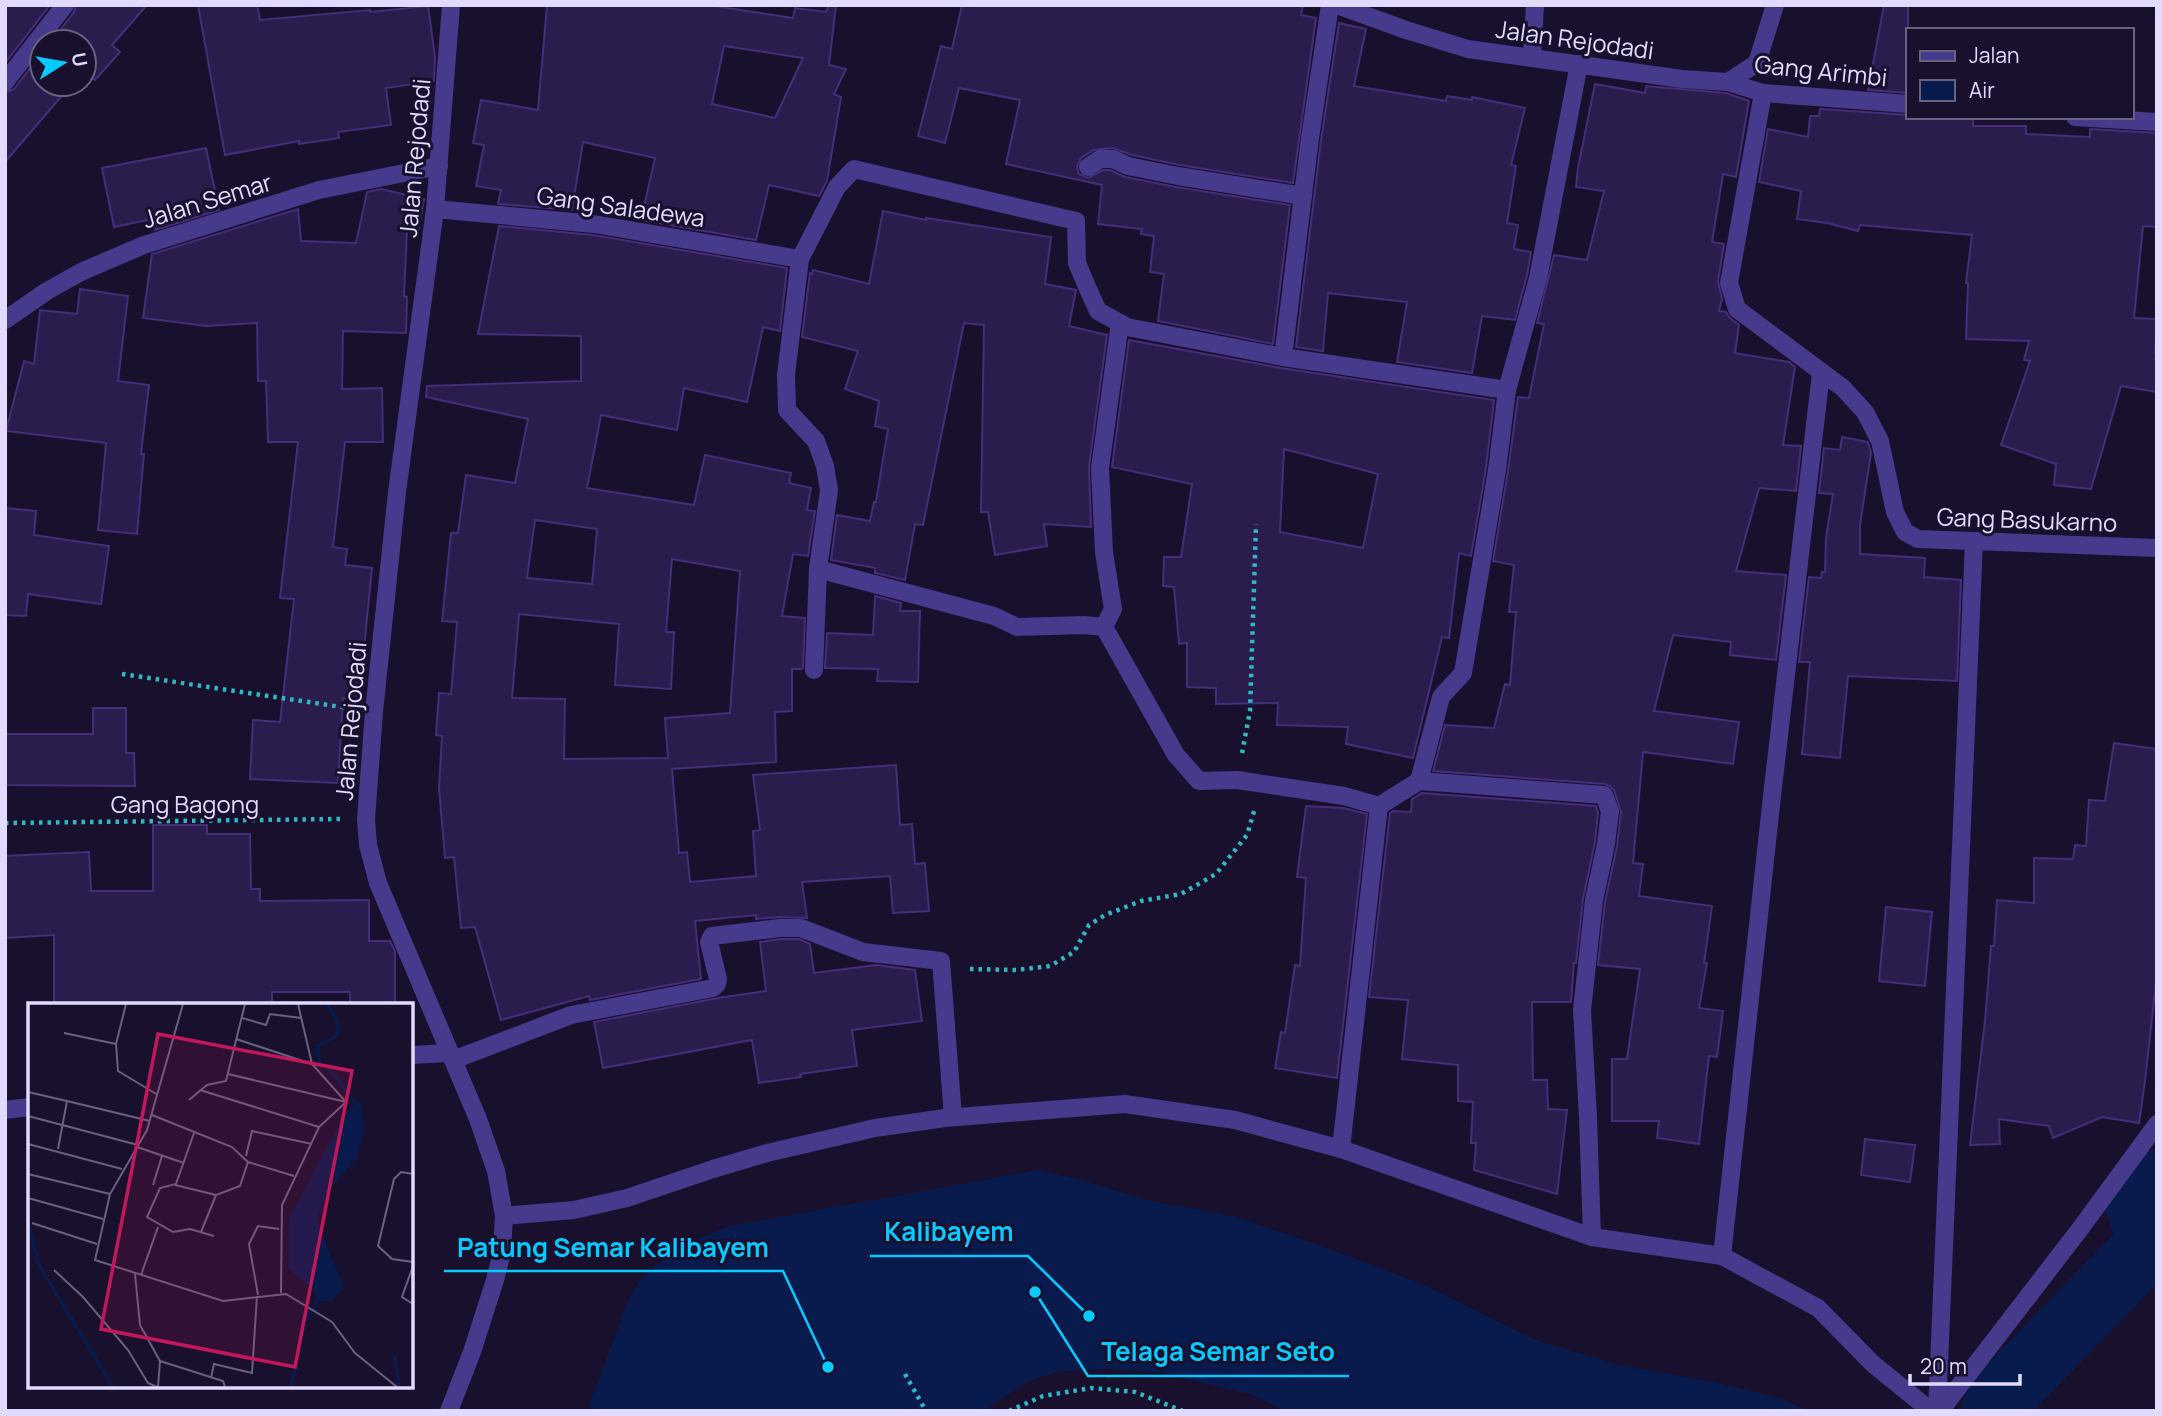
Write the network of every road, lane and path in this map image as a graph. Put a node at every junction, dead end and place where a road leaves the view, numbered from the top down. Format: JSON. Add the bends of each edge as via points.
{"nodes":[{"id":1,"x":65,"y":5,"type":"edge"},
{"id":2,"x":451,"y":5,"type":"edge"},
{"id":3,"x":1535,"y":5,"type":"edge"},
{"id":4,"x":1775,"y":5,"type":"edge"},
{"id":5,"x":1340,"y":6,"type":"edge"},
{"id":6,"x":1532,"y":57,"type":"junction"},
{"id":7,"x":1579,"y":64,"type":"junction"},
{"id":8,"x":5,"y":82,"type":"edge"},
{"id":9,"x":1728,"y":82,"type":"junction"},
{"id":10,"x":1763,"y":93,"type":"junction"},
{"id":11,"x":1906,"y":104,"type":"edge"},
{"id":12,"x":2108,"y":119,"type":"edge"},
{"id":13,"x":2157,"y":122,"type":"edge"},
{"id":14,"x":439,"y":166,"type":"junction"},
{"id":15,"x":1088,"y":167,"type":"dead end"},
{"id":16,"x":1303,"y":196,"type":"junction"},
{"id":17,"x":435,"y":209,"type":"junction"},
{"id":18,"x":800,"y":259,"type":"junction"},
{"id":19,"x":5,"y":320,"type":"edge"},
{"id":20,"x":1120,"y":323,"type":"junction"},
{"id":21,"x":1283,"y":357,"type":"junction"},
{"id":22,"x":1821,"y":373,"type":"junction"},
{"id":23,"x":1507,"y":390,"type":"junction"},
{"id":24,"x":1256,"y":524,"type":"dead end"},
{"id":25,"x":1974,"y":541,"type":"junction"},
{"id":26,"x":2157,"y":548,"type":"edge"},
{"id":27,"x":818,"y":569,"type":"junction"},
{"id":28,"x":1104,"y":627,"type":"junction"},
{"id":29,"x":814,"y":670,"type":"dead end"},
{"id":30,"x":121,"y":674,"type":"dead end"},
{"id":31,"x":373,"y":712,"type":"junction"},
{"id":32,"x":1237,"y":780,"type":"junction"},
{"id":33,"x":1419,"y":781,"type":"junction"},
{"id":34,"x":1262,"y":784,"type":"junction"},
{"id":35,"x":1379,"y":806,"type":"junction"},
{"id":36,"x":366,"y":819,"type":"junction"},
{"id":37,"x":5,"y":823,"type":"edge"},
{"id":38,"x":941,"y":961,"type":"junction"},
{"id":39,"x":413,"y":1055,"type":"edge"},
{"id":40,"x":451,"y":1056,"type":"junction"},
{"id":41,"x":28,"y":1107,"type":"edge"},
{"id":42,"x":5,"y":1110,"type":"edge"},
{"id":43,"x":953,"y":1117,"type":"junction"},
{"id":44,"x":2156,"y":1122,"type":"edge"},
{"id":45,"x":1341,"y":1149,"type":"junction"},
{"id":46,"x":504,"y":1216,"type":"junction"},
{"id":47,"x":1592,"y":1237,"type":"junction"},
{"id":48,"x":1722,"y":1256,"type":"junction"},
{"id":49,"x":905,"y":1374,"type":"dead end"},
{"id":50,"x":449,"y":1411,"type":"edge"},
{"id":51,"x":926,"y":1411,"type":"edge"},
{"id":52,"x":1009,"y":1411,"type":"edge"},
{"id":53,"x":1183,"y":1411,"type":"edge"},
{"id":54,"x":1931,"y":1411,"type":"edge"},
{"id":55,"x":1938,"y":1411,"type":"edge"}],
"edges":[{"from":1,"to":8,"type":"street"},
{"from":2,"to":14,"type":"street","name":"Jalan Rejodadi"},
{"from":3,"to":6,"type":"street"},
{"from":4,"to":9,"type":"street","via":[[1757,63]]},
{"from":5,"to":6,"type":"street","name":"Jalan Rejodadi","via":[[1468,49]]},
{"from":5,"to":16,"type":"street"},
{"from":6,"to":7,"type":"street","name":"Jalan Rejodadi"},
{"from":7,"to":9,"type":"street","name":"Jalan Rejodadi"},
{"from":7,"to":23,"type":"street","via":[[1538,278]]},
{"from":9,"to":10,"type":"street","name":"Gang Arimbi"},
{"from":10,"to":11,"type":"street","name":"Gang Arimbi"},
{"from":10,"to":22,"type":"street","name":"Gang Basukarno","via":[[1729,283],[1738,309]]},
{"from":12,"to":13,"type":"street"},
{"from":14,"to":17,"type":"street","name":"Jalan Rejodadi"},
{"from":14,"to":19,"type":"street","name":"Jalan Semar","via":[[320,190],[144,245],[83,271]]},
{"from":15,"to":16,"type":"street","via":[[1100,159],[1113,159],[1178,176]]},
{"from":16,"to":21,"type":"street"},
{"from":17,"to":18,"type":"street","name":"Gang Saladewa","via":[[594,224]]},
{"from":17,"to":31,"type":"street","name":"Jalan Rejodadi"},
{"from":18,"to":20,"type":"street","via":[[838,187],[854,169],[1076,221],[1077,262],[1088,289],[1098,311]]},
{"from":18,"to":27,"type":"street","via":[[786,375],[787,410],[816,441],[825,466],[829,490]]},
{"from":20,"to":21,"type":"street"},
{"from":20,"to":28,"type":"street","via":[[1100,468],[1104,552],[1113,609]]},
{"from":21,"to":23,"type":"street"},
{"from":22,"to":25,"type":"street","name":"Gang Basukarno","via":[[1865,412],[1880,441],[1895,512],[1905,532],[1918,539]]},
{"from":22,"to":48,"type":"street"},
{"from":23,"to":33,"type":"street","via":[[1463,673],[1441,697]]},
{"from":24,"to":32,"type":"path","via":[[1250,711]]},
{"from":25,"to":26,"type":"street","name":"Gang Basukarno"},
{"from":25,"to":55,"type":"street"},
{"from":27,"to":28,"type":"street","via":[[994,616],[1017,627]]},
{"from":27,"to":29,"type":"street"},
{"from":28,"to":32,"type":"street","via":[[1176,755],[1199,781]]},
{"from":30,"to":31,"type":"path"},
{"from":31,"to":36,"type":"street","name":"Jalan Rejodadi"},
{"from":32,"to":34,"type":"street"},
{"from":33,"to":35,"type":"street"},
{"from":33,"to":47,"type":"street","via":[[1604,795],[1610,811],[1582,1010]]},
{"from":34,"to":35,"type":"street"},
{"from":34,"to":38,"type":"path","via":[[1247,835],[1216,874],[1181,894],[1141,901],[1105,915],[1089,925],[1074,951],[1050,966],[975,970]]},
{"from":35,"to":45,"type":"street"},
{"from":36,"to":37,"type":"path","name":"Gang Bagong"},
{"from":36,"to":40,"type":"street","name":"Jalan Rejodadi","via":[[377,883]]},
{"from":38,"to":40,"type":"street","via":[[863,952],[801,928],[718,934],[709,938],[718,979],[713,988],[571,1015]]},
{"from":38,"to":43,"type":"street"},
{"from":39,"to":40,"type":"street"},
{"from":40,"to":46,"type":"street","name":"Jalan Rejodadi","via":[[496,1171]]},
{"from":41,"to":42,"type":"street"},
{"from":43,"to":45,"type":"street","via":[[1125,1104],[1235,1120]]},
{"from":43,"to":46,"type":"street","via":[[822,1140],[574,1210]]},
{"from":44,"to":55,"type":"street","via":[[2080,1229]]},
{"from":45,"to":47,"type":"street"},
{"from":46,"to":50,"type":"street","name":"Jalan Rejodadi","via":[[495,1280]]},
{"from":47,"to":48,"type":"street"},
{"from":48,"to":54,"type":"street","via":[[1818,1308],[1874,1364]]},
{"from":49,"to":51,"type":"path"},
{"from":52,"to":53,"type":"path","via":[[1042,1396],[1091,1388],[1135,1392]]}]}
